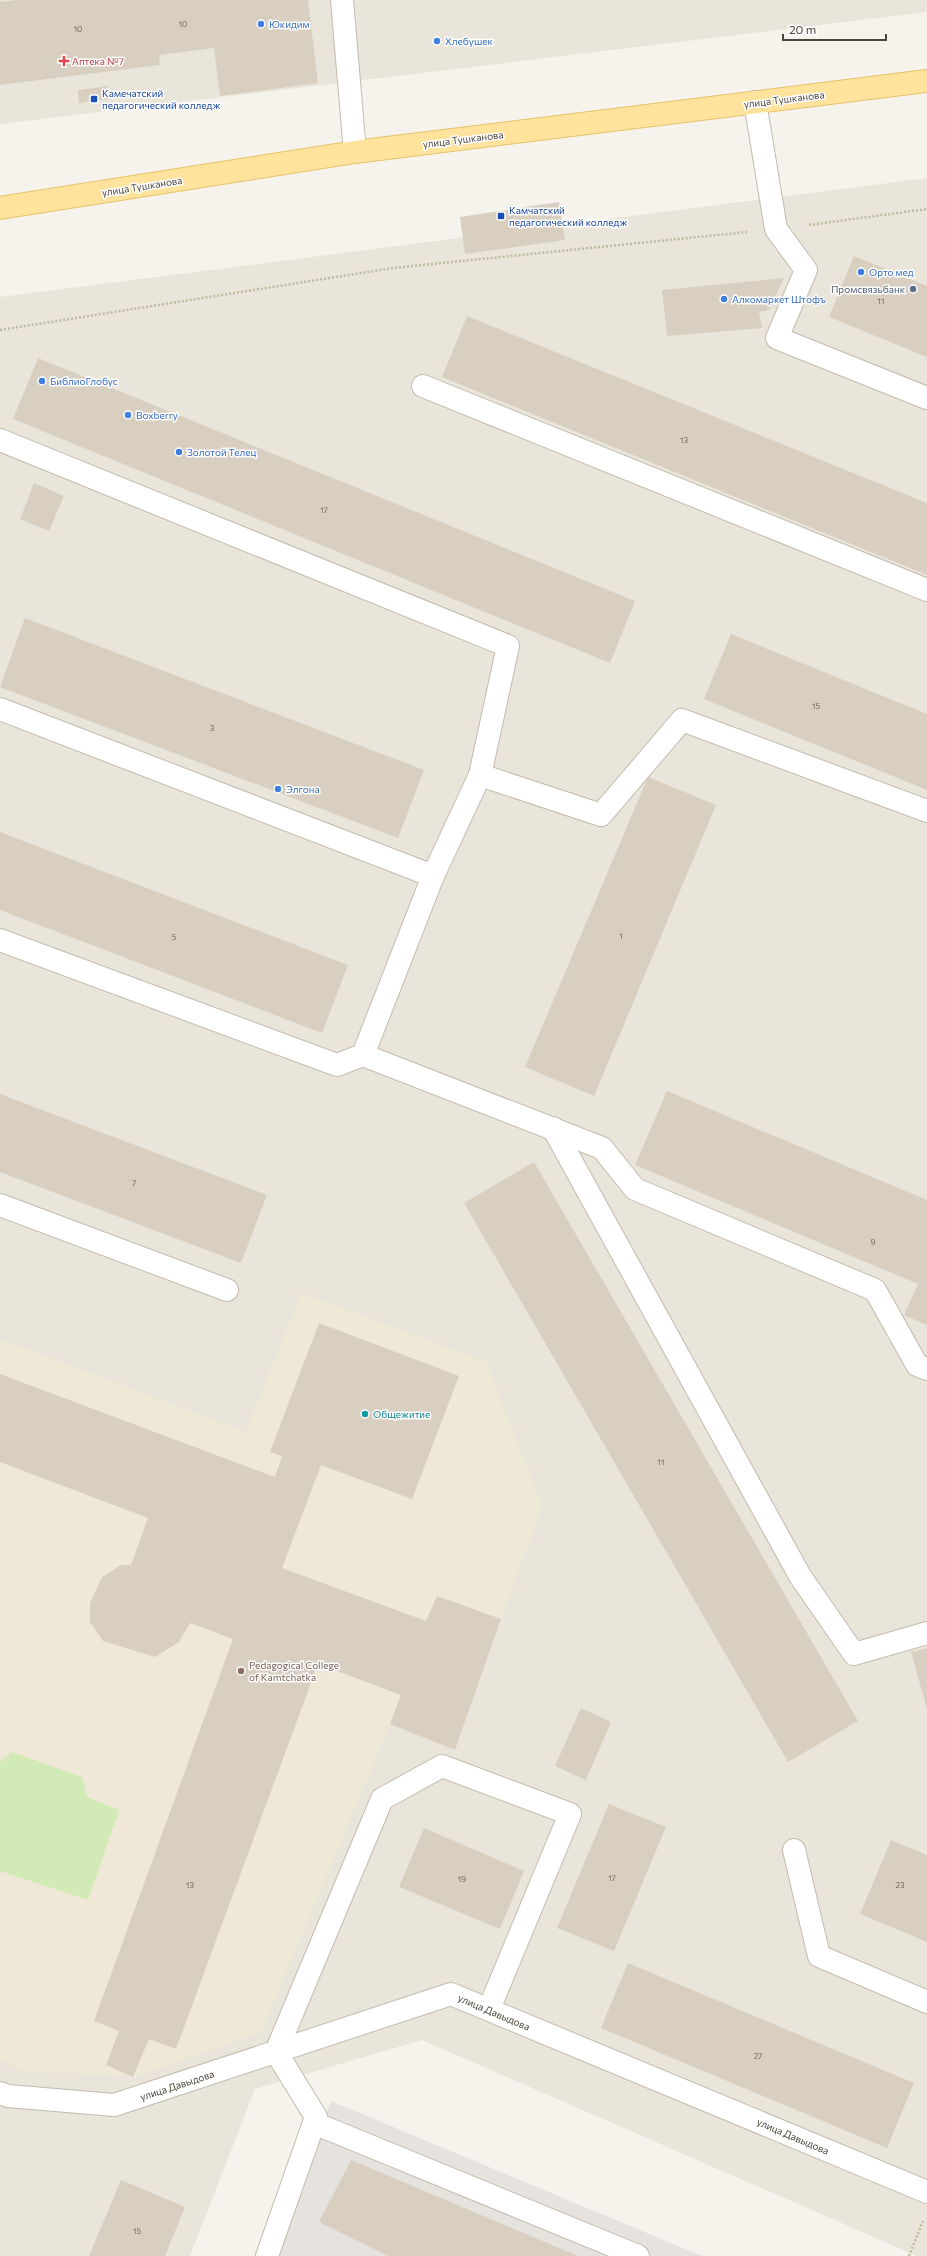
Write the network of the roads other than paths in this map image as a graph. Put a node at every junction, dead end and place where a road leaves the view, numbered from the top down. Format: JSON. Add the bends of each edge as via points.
{"nodes":[{"id":1,"x":342,"y":0,"type":"edge"},
{"id":2,"x":927,"y":80,"type":"edge"},
{"id":3,"x":755,"y":102,"type":"junction"},
{"id":4,"x":355,"y":152,"type":"junction"},
{"id":5,"x":0,"y":208,"type":"edge"},
{"id":6,"x":423,"y":386,"type":"dead end"},
{"id":7,"x":927,"y":398,"type":"edge"},
{"id":8,"x":0,"y":440,"type":"edge"},
{"id":9,"x":927,"y":590,"type":"edge"},
{"id":10,"x":0,"y":708,"type":"edge"},
{"id":11,"x":480,"y":775,"type":"junction"},
{"id":12,"x":927,"y":811,"type":"edge"},
{"id":13,"x":433,"y":876,"type":"junction"},
{"id":14,"x":0,"y":940,"type":"edge"},
{"id":15,"x":363,"y":1055,"type":"junction"},
{"id":16,"x":553,"y":1128,"type":"junction"},
{"id":17,"x":0,"y":1205,"type":"edge"},
{"id":18,"x":227,"y":1290,"type":"dead end"},
{"id":19,"x":927,"y":1369,"type":"edge"},
{"id":20,"x":927,"y":1633,"type":"edge"},
{"id":21,"x":794,"y":1850,"type":"dead end"},
{"id":22,"x":927,"y":2002,"type":"edge"},
{"id":23,"x":489,"y":2009,"type":"junction"},
{"id":24,"x":276,"y":2052,"type":"junction"},
{"id":25,"x":0,"y":2093,"type":"edge"},
{"id":26,"x":314,"y":2123,"type":"junction"},
{"id":27,"x":927,"y":2192,"type":"edge"},
{"id":28,"x":269,"y":2255,"type":"edge"},
{"id":29,"x":638,"y":2256,"type":"edge"}],
"edges":[{"from":1,"to":4,"type":"street"},
{"from":2,"to":3,"type":"main road","name":"улица Тушканова"},
{"from":3,"to":4,"type":"main road","name":"улица Тушканова"},
{"from":3,"to":7,"type":"street","via":[[776,229],[806,270],[777,338]]},
{"from":4,"to":5,"type":"main road","name":"улица Тушканова"},
{"from":6,"to":9,"type":"street"},
{"from":8,"to":11,"type":"street","via":[[508,646]]},
{"from":10,"to":13,"type":"street"},
{"from":11,"to":12,"type":"street","via":[[601,815],[682,720]]},
{"from":11,"to":13,"type":"street"},
{"from":13,"to":15,"type":"street"},
{"from":14,"to":15,"type":"street","via":[[337,1065]]},
{"from":15,"to":16,"type":"street"},
{"from":16,"to":19,"type":"street","via":[[602,1148],[635,1189],[875,1290],[916,1365]]},
{"from":16,"to":20,"type":"street","via":[[800,1576],[854,1654]]},
{"from":17,"to":18,"type":"street"},
{"from":21,"to":22,"type":"street","via":[[819,1956]]},
{"from":23,"to":24,"type":"street","name":"улица Давыдова","via":[[451,1994]]},
{"from":23,"to":24,"type":"street","via":[[570,1814],[442,1766],[382,1799]]},
{"from":23,"to":27,"type":"street","name":"улица Давыдова"},
{"from":24,"to":25,"type":"street","name":"улица Давыдова","via":[[114,2105],[8,2096]]},
{"from":24,"to":26,"type":"street","via":[[316,2117]]},
{"from":26,"to":28,"type":"street"},
{"from":26,"to":29,"type":"street"}]}
